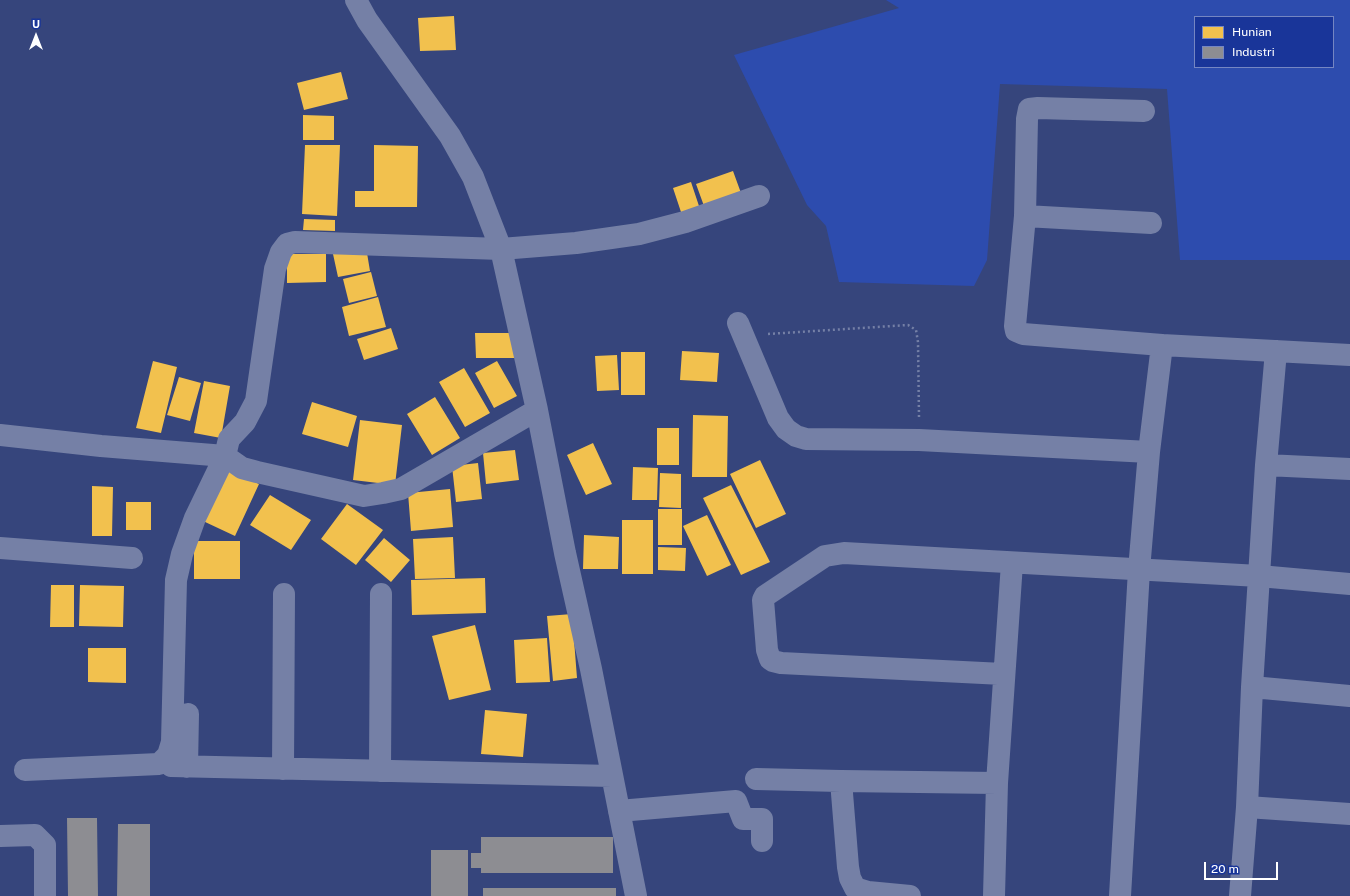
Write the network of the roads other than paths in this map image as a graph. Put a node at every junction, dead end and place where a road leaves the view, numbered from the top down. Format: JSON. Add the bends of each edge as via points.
{"nodes":[{"id":1,"x":356,"y":0,"type":"edge"},
{"id":2,"x":1144,"y":111,"type":"dead end"},
{"id":3,"x":758,"y":196,"type":"dead end"},
{"id":4,"x":1025,"y":216,"type":"junction"},
{"id":5,"x":1151,"y":223,"type":"dead end"},
{"id":6,"x":501,"y":249,"type":"junction"},
{"id":7,"x":740,"y":329,"type":"road end"},
{"id":8,"x":1162,"y":345,"type":"junction"},
{"id":9,"x":1276,"y":351,"type":"junction"},
{"id":10,"x":1350,"y":355,"type":"edge"},
{"id":11,"x":537,"y":410,"type":"junction"},
{"id":12,"x":0,"y":435,"type":"edge"},
{"id":13,"x":1150,"y":452,"type":"junction"},
{"id":14,"x":225,"y":456,"type":"junction"},
{"id":15,"x":1266,"y":465,"type":"junction"},
{"id":16,"x":1350,"y":469,"type":"edge"},
{"id":17,"x":0,"y":548,"type":"edge"},
{"id":18,"x":132,"y":558,"type":"dead end"},
{"id":19,"x":1012,"y":563,"type":"junction"},
{"id":20,"x":1139,"y":570,"type":"junction"},
{"id":21,"x":1258,"y":576,"type":"junction"},
{"id":22,"x":1350,"y":584,"type":"edge"},
{"id":23,"x":189,"y":593,"type":"dead end"},
{"id":24,"x":284,"y":594,"type":"dead end"},
{"id":25,"x":381,"y":594,"type":"dead end"},
{"id":26,"x":1003,"y":674,"type":"junction"},
{"id":27,"x":1252,"y":687,"type":"junction"},
{"id":28,"x":1350,"y":696,"type":"edge"},
{"id":29,"x":283,"y":769,"type":"junction"},
{"id":30,"x":25,"y":770,"type":"dead end"},
{"id":31,"x":380,"y":771,"type":"junction"},
{"id":32,"x":612,"y":776,"type":"junction"},
{"id":33,"x":756,"y":778,"type":"dead end"},
{"id":34,"x":841,"y":781,"type":"junction"},
{"id":35,"x":996,"y":783,"type":"junction"},
{"id":36,"x":1247,"y":807,"type":"junction"},
{"id":37,"x":619,"y":811,"type":"junction"},
{"id":38,"x":1350,"y":814,"type":"edge"},
{"id":39,"x":0,"y":836,"type":"edge"},
{"id":40,"x":762,"y":841,"type":"dead end"},
{"id":41,"x":45,"y":896,"type":"edge"},
{"id":42,"x":636,"y":896,"type":"edge"},
{"id":43,"x":910,"y":896,"type":"edge"},
{"id":44,"x":994,"y":896,"type":"edge"},
{"id":45,"x":1120,"y":896,"type":"edge"},
{"id":46,"x":1240,"y":896,"type":"edge"}],
"edges":[{"from":1,"to":6,"type":"street","via":[[367,20],[450,136],[473,177]]},
{"from":2,"to":4,"type":"street","via":[[1029,109]]},
{"from":3,"to":6,"type":"street","via":[[685,222],[639,234]]},
{"from":4,"to":5,"type":"street"},
{"from":4,"to":8,"type":"street","via":[[1016,331],[1023,334]]},
{"from":6,"to":11,"type":"street"},
{"from":6,"to":14,"type":"street","via":[[295,242],[287,244],[280,252],[275,269],[256,401],[245,422],[229,438]]},
{"from":7,"to":13,"type":"street","via":[[778,418],[786,429],[796,436]]},
{"from":8,"to":9,"type":"street"},
{"from":8,"to":13,"type":"street"},
{"from":9,"to":10,"type":"street"},
{"from":9,"to":15,"type":"street"},
{"from":11,"to":14,"type":"street","via":[[400,489],[364,496],[242,468]]},
{"from":11,"to":32,"type":"street"},
{"from":12,"to":14,"type":"street"},
{"from":13,"to":20,"type":"street"},
{"from":14,"to":30,"type":"street","via":[[195,518],[176,580],[172,742],[168,755],[159,764]]},
{"from":15,"to":16,"type":"street"},
{"from":15,"to":21,"type":"street"},
{"from":17,"to":18,"type":"street"},
{"from":19,"to":20,"type":"street"},
{"from":19,"to":26,"type":"street"},
{"from":19,"to":26,"type":"street","via":[[835,554],[825,556],[814,563],[765,596],[763,600],[767,650],[773,661]]},
{"from":20,"to":21,"type":"street"},
{"from":20,"to":45,"type":"street"},
{"from":21,"to":22,"type":"street"},
{"from":21,"to":27,"type":"street"},
{"from":23,"to":29,"type":"street","via":[[179,766]]},
{"from":24,"to":29,"type":"street"},
{"from":25,"to":31,"type":"street"},
{"from":26,"to":35,"type":"street"},
{"from":27,"to":28,"type":"street"},
{"from":27,"to":36,"type":"street"},
{"from":29,"to":31,"type":"street"},
{"from":31,"to":32,"type":"street"},
{"from":32,"to":37,"type":"street"},
{"from":33,"to":34,"type":"street"},
{"from":34,"to":35,"type":"street"},
{"from":34,"to":43,"type":"street","via":[[848,867],[855,888],[868,892]]},
{"from":35,"to":44,"type":"street"},
{"from":36,"to":38,"type":"street"},
{"from":36,"to":46,"type":"street"},
{"from":37,"to":40,"type":"street","via":[[736,801],[744,819],[762,819]]},
{"from":37,"to":42,"type":"street"},
{"from":39,"to":41,"type":"street","via":[[35,835],[45,845]]}]}
